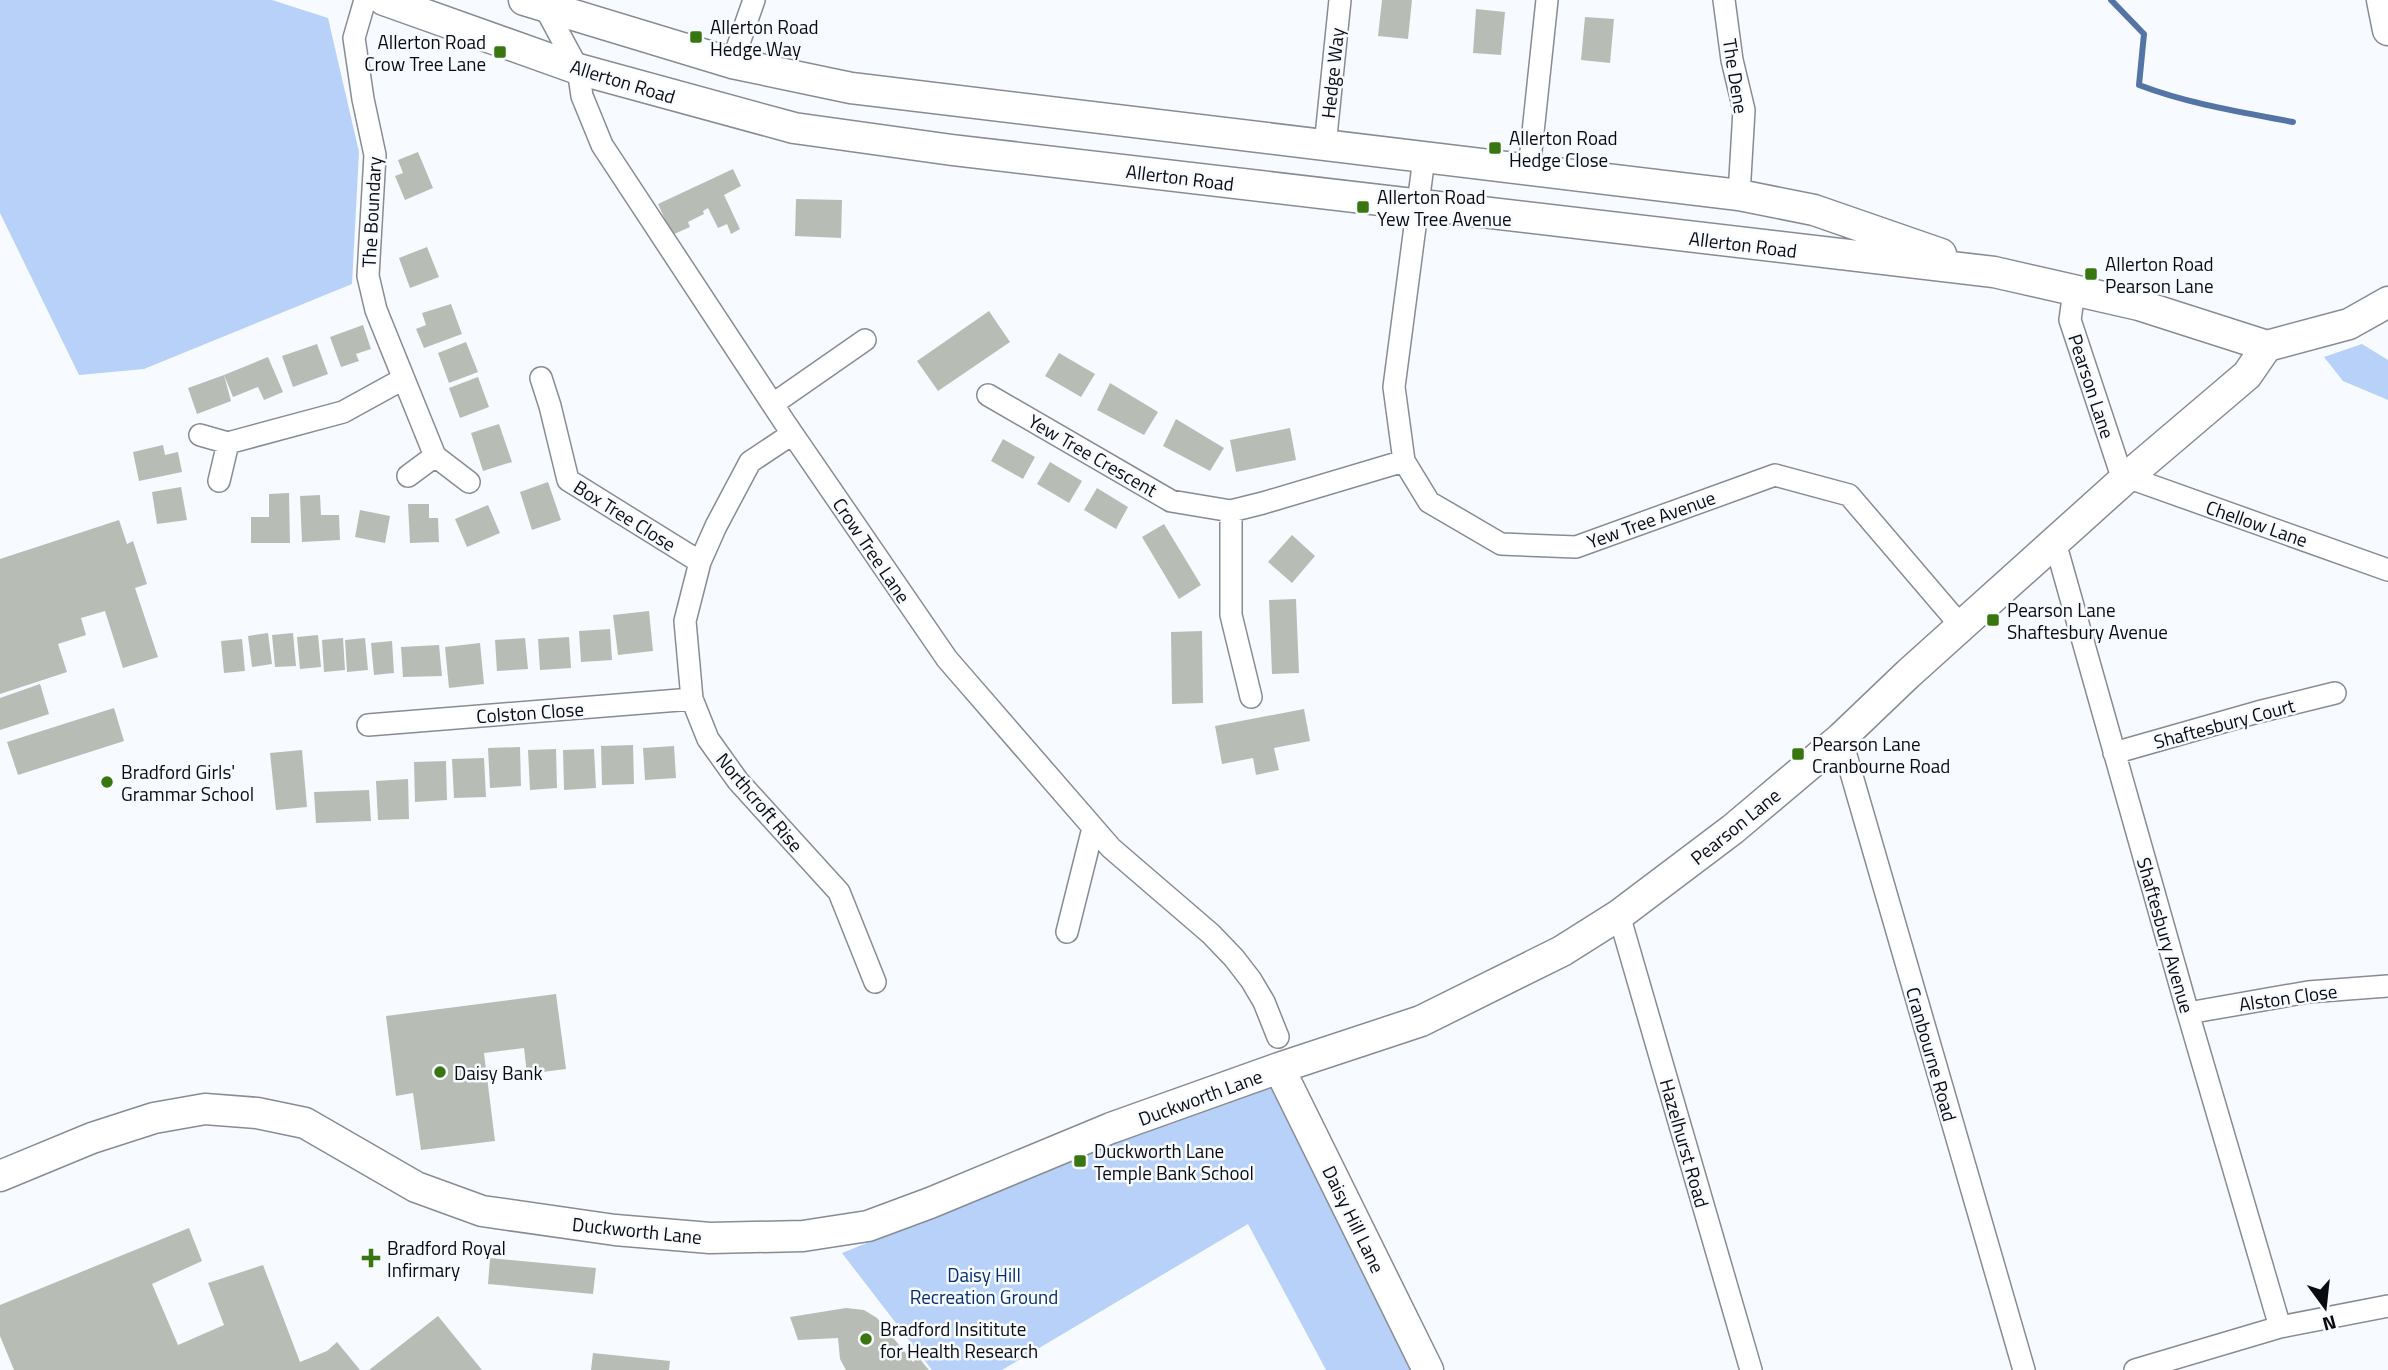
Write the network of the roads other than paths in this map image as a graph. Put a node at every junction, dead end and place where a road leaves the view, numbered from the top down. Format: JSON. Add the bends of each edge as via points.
{"nodes":[{"id":1,"x":365,"y":0,"type":"edge"},
{"id":2,"x":384,"y":0,"type":"edge"},
{"id":3,"x":754,"y":0,"type":"edge"},
{"id":4,"x":1340,"y":0,"type":"edge"},
{"id":5,"x":1547,"y":0,"type":"edge"},
{"id":6,"x":1724,"y":0,"type":"edge"},
{"id":7,"x":2382,"y":0,"type":"edge"},
{"id":8,"x":536,"y":2,"type":"edge"},
{"id":9,"x":2388,"y":30,"type":"edge"},
{"id":10,"x":732,"y":63,"type":"junction"},
{"id":11,"x":578,"y":68,"type":"junction"},
{"id":12,"x":1325,"y":146,"type":"junction"},
{"id":13,"x":1424,"y":159,"type":"junction"},
{"id":14,"x":1529,"y":170,"type":"junction"},
{"id":15,"x":1739,"y":195,"type":"junction"},
{"id":16,"x":1418,"y":205,"type":"junction"},
{"id":17,"x":1994,"y":272,"type":"junction"},
{"id":18,"x":2074,"y":291,"type":"junction"},
{"id":19,"x":2388,"y":302,"type":"edge"},
{"id":20,"x":865,"y":340,"type":"dead end"},
{"id":21,"x":2267,"y":346,"type":"junction"},
{"id":22,"x":541,"y":378,"type":"dead end"},
{"id":23,"x":403,"y":379,"type":"junction"},
{"id":24,"x":988,"y":395,"type":"dead end"},
{"id":25,"x":773,"y":404,"type":"junction"},
{"id":26,"x":792,"y":434,"type":"junction"},
{"id":27,"x":200,"y":435,"type":"dead end"},
{"id":28,"x":228,"y":443,"type":"junction"},
{"id":29,"x":435,"y":456,"type":"junction"},
{"id":30,"x":1404,"y":461,"type":"junction"},
{"id":31,"x":408,"y":476,"type":"dead end"},
{"id":32,"x":2125,"y":479,"type":"junction"},
{"id":33,"x":219,"y":481,"type":"dead end"},
{"id":34,"x":468,"y":482,"type":"dead end"},
{"id":35,"x":1231,"y":510,"type":"junction"},
{"id":36,"x":2055,"y":542,"type":"junction"},
{"id":37,"x":700,"y":562,"type":"junction"},
{"id":38,"x":2388,"y":570,"type":"edge"},
{"id":39,"x":1961,"y":626,"type":"junction"},
{"id":40,"x":2335,"y":693,"type":"dead end"},
{"id":41,"x":1251,"y":697,"type":"dead end"},
{"id":42,"x":692,"y":699,"type":"junction"},
{"id":43,"x":368,"y":725,"type":"dead end"},
{"id":44,"x":1841,"y":738,"type":"junction"},
{"id":45,"x":2114,"y":753,"type":"junction"},
{"id":46,"x":1093,"y":828,"type":"junction"},
{"id":47,"x":1619,"y":915,"type":"junction"},
{"id":48,"x":1068,"y":932,"type":"dead end"},
{"id":49,"x":874,"y":982,"type":"dead end"},
{"id":50,"x":2388,"y":986,"type":"edge"},
{"id":51,"x":2188,"y":1013,"type":"junction"},
{"id":52,"x":1278,"y":1037,"type":"dead end"},
{"id":53,"x":1279,"y":1068,"type":"junction"},
{"id":54,"x":0,"y":1176,"type":"edge"},
{"id":55,"x":2388,"y":1306,"type":"edge"},
{"id":56,"x":2280,"y":1327,"type":"junction"},
{"id":57,"x":1428,"y":1370,"type":"edge"},
{"id":58,"x":1751,"y":1370,"type":"edge"},
{"id":59,"x":2024,"y":1370,"type":"edge"},
{"id":60,"x":2135,"y":1370,"type":"edge"}],
"edges":[{"from":1,"to":23,"type":"street","name":"The Boundary","via":[[354,38],[375,155],[368,276]]},
{"from":2,"to":11,"type":"street","name":"Allerton Road"},
{"from":3,"to":10,"type":"street"},
{"from":4,"to":12,"type":"street","name":"Hedge Way"},
{"from":5,"to":14,"type":"street"},
{"from":6,"to":15,"type":"street","name":"The Dene","via":[[1744,110]]},
{"from":7,"to":9,"type":"street"},
{"from":8,"to":10,"type":"street","name":"Allerton Road"},
{"from":8,"to":11,"type":"street","name":"Crow Tree Lane"},
{"from":10,"to":12,"type":"street","name":"Allerton Road","via":[[851,88]]},
{"from":11,"to":16,"type":"street","name":"Allerton Road","via":[[794,128]]},
{"from":11,"to":25,"type":"street","name":"Crow Tree Lane","via":[[582,96],[602,145]]},
{"from":12,"to":13,"type":"street","name":"Allerton Road"},
{"from":13,"to":14,"type":"street","name":"Allerton Road"},
{"from":13,"to":16,"type":"street","name":"Yew Tree Avenue"},
{"from":14,"to":15,"type":"street","name":"Allerton Road"},
{"from":15,"to":17,"type":"street","name":"Allerton Road","via":[[1814,210]]},
{"from":16,"to":17,"type":"street","name":"Allerton Road"},
{"from":16,"to":30,"type":"street","name":"Yew Tree Avenue","via":[[1394,387]]},
{"from":17,"to":18,"type":"street","name":"Allerton Road"},
{"from":18,"to":21,"type":"street","name":"Allerton Road","via":[[2139,305]]},
{"from":18,"to":32,"type":"street","name":"Pearson Lane","via":[[2070,320]]},
{"from":19,"to":21,"type":"street","via":[[2349,324]]},
{"from":20,"to":25,"type":"street"},
{"from":21,"to":32,"type":"street","name":"Pearson Lane","via":[[2247,375]]},
{"from":22,"to":37,"type":"street","name":"Box Tree Close","via":[[568,480]]},
{"from":23,"to":28,"type":"street","via":[[342,412]]},
{"from":23,"to":29,"type":"street","name":"The Boundary"},
{"from":24,"to":35,"type":"street","name":"Yew Tree Crescent","via":[[1171,501]]},
{"from":25,"to":26,"type":"street","name":"Crow Tree Lane"},
{"from":26,"to":37,"type":"street","name":"Northcroft Rise","via":[[750,462]]},
{"from":26,"to":46,"type":"street","name":"Crow Tree Lane","via":[[947,659]]},
{"from":27,"to":28,"type":"street"},
{"from":28,"to":33,"type":"street"},
{"from":29,"to":31,"type":"street"},
{"from":29,"to":34,"type":"street","name":"The Boundary"},
{"from":30,"to":35,"type":"street","name":"Yew Tree Crescent"},
{"from":30,"to":39,"type":"street","name":"Yew Tree Avenue","via":[[1429,502],[1502,544],[1576,547],[1775,475],[1849,495]]},
{"from":32,"to":36,"type":"street","name":"Pearson Lane"},
{"from":32,"to":38,"type":"street","name":"Chellow Lane"},
{"from":35,"to":41,"type":"street","via":[[1231,615]]},
{"from":36,"to":39,"type":"street","name":"Pearson Lane"},
{"from":36,"to":45,"type":"street","name":"Shaftesbury Avenue"},
{"from":37,"to":42,"type":"street","name":"Northcroft Rise","via":[[685,621]]},
{"from":39,"to":44,"type":"street","name":"Pearson Lane"},
{"from":40,"to":45,"type":"street","name":"Shaftesbury Court"},
{"from":42,"to":43,"type":"street","name":"Colston Close"},
{"from":42,"to":49,"type":"street","name":"Northcroft Rise","via":[[708,739],[738,781],[839,892]]},
{"from":44,"to":47,"type":"street","name":"Pearson Lane","via":[[1734,829]]},
{"from":44,"to":59,"type":"street","name":"Cranbourne Road"},
{"from":45,"to":51,"type":"street","name":"Shaftesbury Avenue"},
{"from":46,"to":48,"type":"street"},
{"from":46,"to":52,"type":"street","name":"Crow Tree Lane","via":[[1234,958],[1264,1002]]},
{"from":47,"to":53,"type":"street","name":"Pearson Lane","via":[[1562,951],[1421,1021]]},
{"from":47,"to":58,"type":"street","name":"Hazelhurst Road"},
{"from":50,"to":51,"type":"street","name":"Alston Close","via":[[2308,992]]},
{"from":51,"to":56,"type":"street","name":"Shaftesbury Avenue"},
{"from":53,"to":54,"type":"street","name":"Duckworth Lane","via":[[1111,1128],[868,1226],[803,1236],[710,1237],[615,1230],[482,1211],[416,1187],[305,1123],[205,1109],[154,1118],[92,1138]]},
{"from":53,"to":57,"type":"street","name":"Daisy Hill Lane"},
{"from":55,"to":56,"type":"street"},
{"from":56,"to":60,"type":"street"}]}
